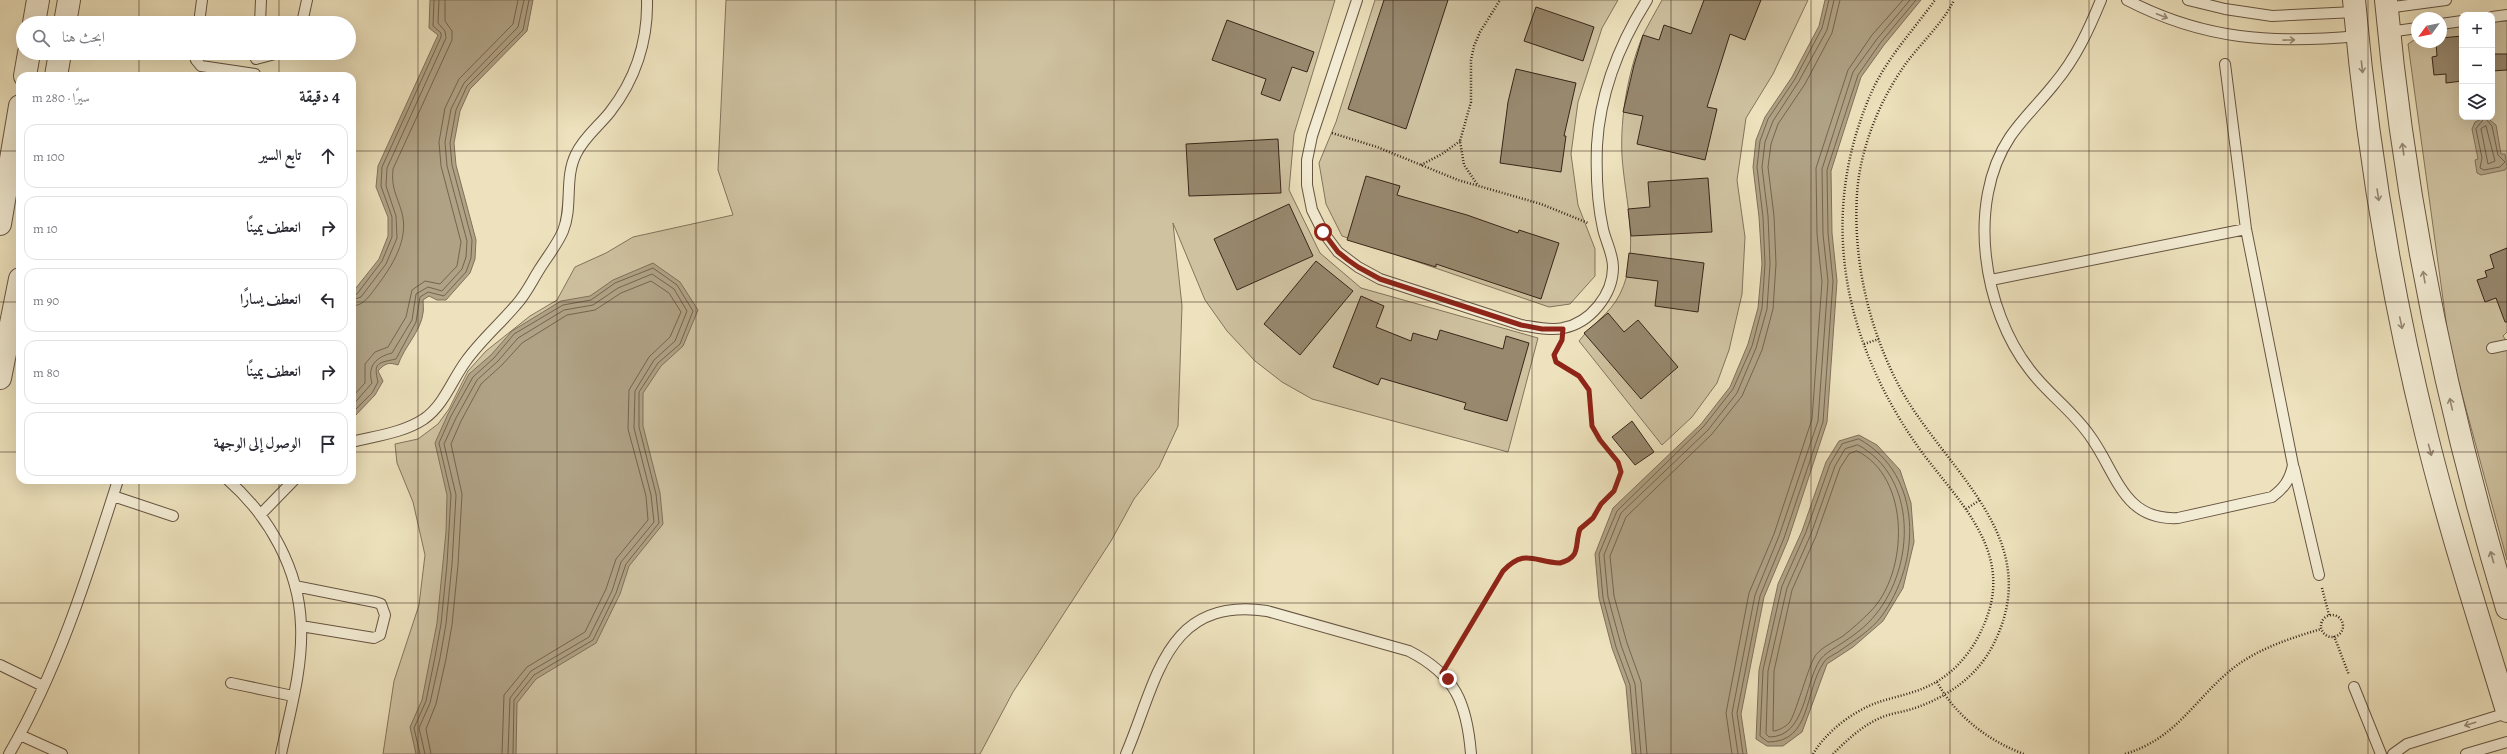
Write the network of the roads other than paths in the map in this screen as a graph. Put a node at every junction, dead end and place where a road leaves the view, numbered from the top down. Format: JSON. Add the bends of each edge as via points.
{"nodes":[{"id":1,"x":38,"y":0,"type":"edge"},
{"id":2,"x":69,"y":0,"type":"edge"},
{"id":3,"x":202,"y":0,"type":"edge"},
{"id":4,"x":261,"y":0,"type":"edge"},
{"id":5,"x":307,"y":0,"type":"edge"},
{"id":6,"x":647,"y":0,"type":"edge"},
{"id":7,"x":1357,"y":0,"type":"edge"},
{"id":8,"x":1647,"y":0,"type":"edge"},
{"id":9,"x":2101,"y":0,"type":"edge"},
{"id":10,"x":2127,"y":0,"type":"edge"},
{"id":11,"x":2188,"y":0,"type":"edge"},
{"id":12,"x":2446,"y":0,"type":"edge"},
{"id":13,"x":2386,"y":4,"type":"edge"},
{"id":14,"x":2355,"y":6,"type":"edge"},
{"id":15,"x":2507,"y":15,"type":"edge"},
{"id":16,"x":35,"y":16,"type":"edge"},
{"id":17,"x":66,"y":16,"type":"edge"},
{"id":18,"x":199,"y":16,"type":"edge"},
{"id":19,"x":260,"y":16,"type":"edge"},
{"id":20,"x":304,"y":16,"type":"edge"},
{"id":21,"x":2495,"y":17,"type":"edge"},
{"id":22,"x":2459,"y":21,"type":"edge"},
{"id":23,"x":2447,"y":23,"type":"edge"},
{"id":24,"x":2411,"y":29,"type":"edge"},
{"id":25,"x":2389,"y":32,"type":"junction"},
{"id":26,"x":2358,"y":36,"type":"junction"},
{"id":27,"x":28,"y":60,"type":"edge"},
{"id":28,"x":59,"y":60,"type":"edge"},
{"id":29,"x":196,"y":60,"type":"edge"},
{"id":30,"x":256,"y":60,"type":"edge"},
{"id":31,"x":2225,"y":64,"type":"dead end"},
{"id":32,"x":26,"y":72,"type":"edge"},
{"id":33,"x":57,"y":72,"type":"edge"},
{"id":34,"x":236,"y":72,"type":"edge"},
{"id":35,"x":254,"y":72,"type":"edge"},
{"id":36,"x":16,"y":135,"type":"edge"},
{"id":37,"x":9,"y":185,"type":"edge"},
{"id":38,"x":8,"y":215,"type":"edge"},
{"id":39,"x":2246,"y":229,"type":"junction"},
{"id":40,"x":1991,"y":280,"type":"junction"},
{"id":41,"x":16,"y":294,"type":"edge"},
{"id":42,"x":4,"y":337,"type":"edge"},
{"id":43,"x":2507,"y":345,"type":"edge"},
{"id":44,"x":2492,"y":348,"type":"dead end"},
{"id":45,"x":0,"y":378,"type":"edge"},
{"id":46,"x":356,"y":441,"type":"edge"},
{"id":47,"x":2293,"y":465,"type":"junction"},
{"id":48,"x":116,"y":484,"type":"edge"},
{"id":49,"x":232,"y":484,"type":"edge"},
{"id":50,"x":290,"y":484,"type":"edge"},
{"id":51,"x":112,"y":496,"type":"junction"},
{"id":52,"x":261,"y":514,"type":"junction"},
{"id":53,"x":173,"y":516,"type":"dead end"},
{"id":54,"x":2319,"y":575,"type":"road end"},
{"id":55,"x":294,"y":586,"type":"junction"},
{"id":56,"x":2507,"y":608,"type":"edge"},
{"id":57,"x":301,"y":626,"type":"junction"},
{"id":58,"x":0,"y":665,"type":"edge"},
{"id":59,"x":231,"y":683,"type":"dead end"},
{"id":60,"x":43,"y":686,"type":"junction"},
{"id":61,"x":2354,"y":687,"type":"road end"},
{"id":62,"x":293,"y":696,"type":"junction"},
{"id":63,"x":2507,"y":712,"type":"edge"},
{"id":64,"x":20,"y":735,"type":"junction"},
{"id":65,"x":2507,"y":742,"type":"edge"},
{"id":66,"x":9,"y":754,"type":"edge"},
{"id":67,"x":62,"y":754,"type":"edge"},
{"id":68,"x":281,"y":754,"type":"edge"},
{"id":69,"x":1126,"y":754,"type":"edge"},
{"id":70,"x":1471,"y":754,"type":"edge"},
{"id":71,"x":2381,"y":754,"type":"edge"},
{"id":72,"x":2393,"y":754,"type":"edge"},
{"id":73,"x":2466,"y":754,"type":"edge"}],
"edges":[{"from":1,"to":16,"type":"street"},
{"from":2,"to":17,"type":"street"},
{"from":3,"to":18,"type":"lane"},
{"from":4,"to":19,"type":"lane"},
{"from":5,"to":20,"type":"lane"},
{"from":6,"to":46,"type":"lane","via":[[642,50],[630,83],[610,113],[590,132],[575,155],[569,182],[569,206],[563,230],[529,288],[518,304],[483,339],[465,362],[439,405],[424,419],[406,428]]},
{"from":7,"to":8,"type":"lane","via":[[1306,160],[1306,185],[1312,210],[1323,232],[1338,252],[1380,279],[1521,325],[1563,329],[1583,321],[1598,307],[1609,288],[1613,268],[1603,229],[1597,186],[1597,150],[1603,101],[1616,61],[1633,22]]},
{"from":9,"to":40,"type":"lane","via":[[2076,53],[2056,82],[2010,137],[1993,170],[1984,206],[1984,244]]},
{"from":10,"to":26,"type":"lane","one_way":true,"via":[[2185,25],[2228,35],[2274,40]]},
{"from":11,"to":14,"type":"lane","via":[[2272,16]]},
{"from":12,"to":13,"type":"lane"},
{"from":13,"to":14,"type":"street"},
{"from":13,"to":25,"type":"street"},
{"from":14,"to":26,"type":"street"},
{"from":15,"to":21,"type":"lane"},
{"from":22,"to":23,"type":"lane"},
{"from":24,"to":25,"type":"lane"},
{"from":25,"to":26,"type":"street"},
{"from":56,"to":25,"type":"street","one_way":true,"via":[[2458,434],[2428,296],[2406,164]]},
{"from":26,"to":63,"type":"street","one_way":true,"via":[[2384,236],[2410,368],[2443,498]]},
{"from":27,"to":32,"type":"street"},
{"from":28,"to":33,"type":"street"},
{"from":29,"to":34,"type":"lane","via":[[201,66]]},
{"from":30,"to":35,"type":"lane"},
{"from":31,"to":39,"type":"lane"},
{"from":36,"to":37,"type":"street"},
{"from":37,"to":38,"type":"street"},
{"from":39,"to":40,"type":"lane"},
{"from":39,"to":47,"type":"lane"},
{"from":40,"to":47,"type":"lane","via":[[1999,312],[2030,371],[2090,435],[2125,495],[2135,507],[2148,515],[2178,518],[2272,497],[2286,484]]},
{"from":41,"to":42,"type":"street"},
{"from":42,"to":45,"type":"street"},
{"from":43,"to":44,"type":"lane"},
{"from":47,"to":54,"type":"lane"},
{"from":48,"to":51,"type":"lane"},
{"from":49,"to":52,"type":"lane"},
{"from":50,"to":52,"type":"lane"},
{"from":51,"to":53,"type":"lane"},
{"from":51,"to":60,"type":"lane","via":[[80,596]]},
{"from":52,"to":55,"type":"lane","via":[[275,536]]},
{"from":55,"to":57,"type":"lane"},
{"from":55,"to":57,"type":"lane","via":[[375,602],[384,609],[383,629],[374,638]]},
{"from":57,"to":62,"type":"lane","via":[[299,663]]},
{"from":58,"to":60,"type":"lane"},
{"from":59,"to":62,"type":"lane"},
{"from":60,"to":64,"type":"lane"},
{"from":61,"to":71,"type":"lane"},
{"from":62,"to":68,"type":"lane"},
{"from":63,"to":72,"type":"lane","one_way":true,"via":[[2407,744]]},
{"from":64,"to":66,"type":"lane"},
{"from":64,"to":67,"type":"lane"},
{"from":65,"to":73,"type":"lane"},
{"from":69,"to":70,"type":"lane","via":[[1159,668],[1178,638],[1192,625],[1208,616],[1226,610],[1249,608],[1395,648],[1426,660],[1453,686],[1465,712]]}]}
